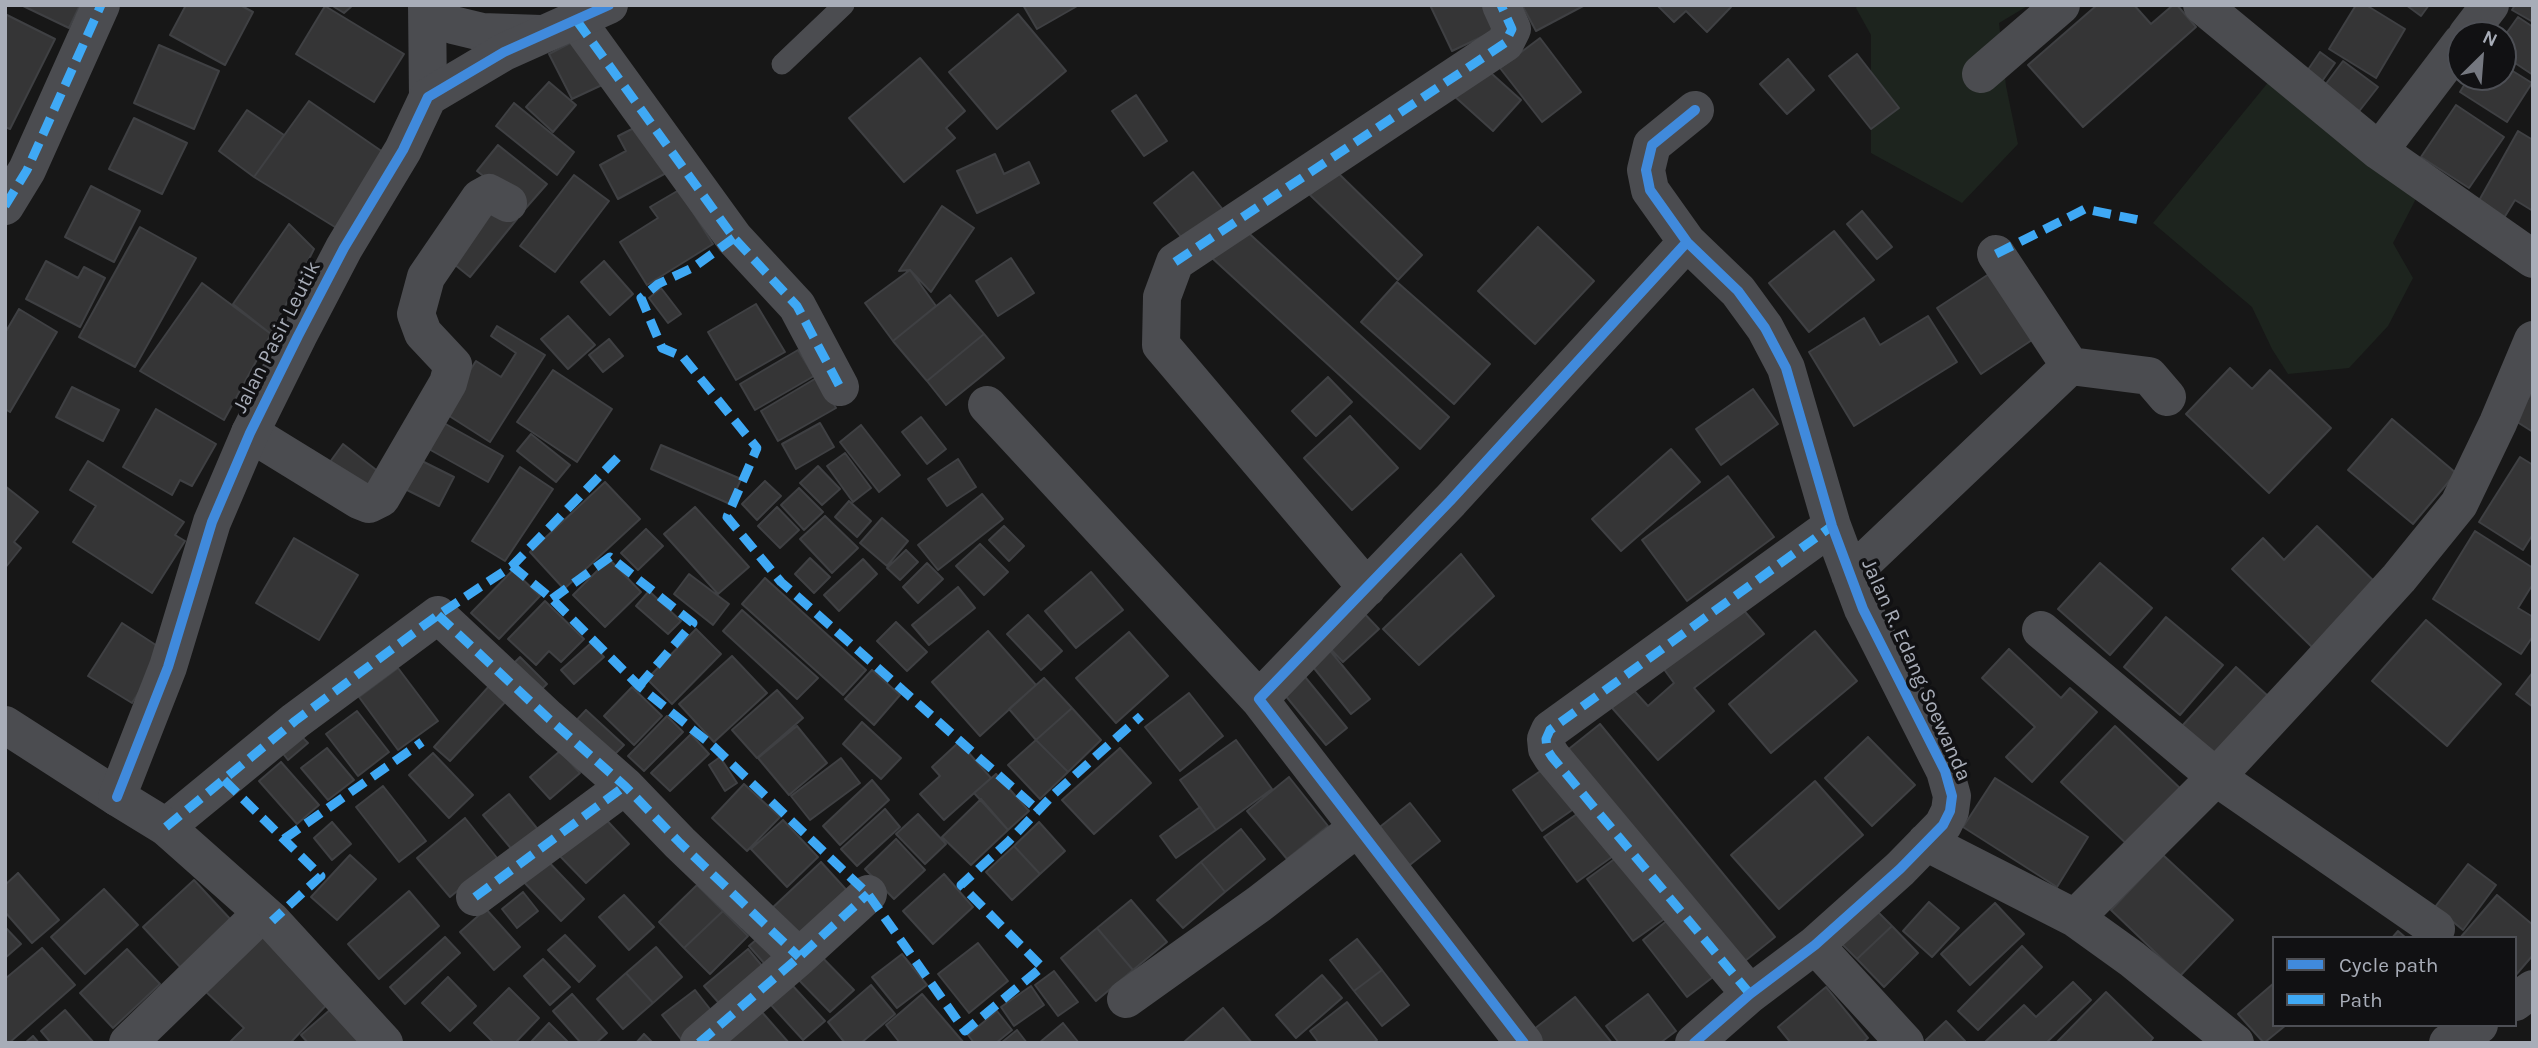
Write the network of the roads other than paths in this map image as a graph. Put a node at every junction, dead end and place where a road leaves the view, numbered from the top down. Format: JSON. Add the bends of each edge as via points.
{"nodes":[{"id":1,"x":101,"y":5,"type":"edge"},
{"id":2,"x":844,"y":5,"type":"edge"},
{"id":3,"x":1501,"y":5,"type":"edge"},
{"id":4,"x":2061,"y":5,"type":"edge"},
{"id":5,"x":2202,"y":5,"type":"edge"},
{"id":6,"x":2490,"y":5,"type":"edge"},
{"id":7,"x":427,"y":8,"type":"edge"},
{"id":8,"x":593,"y":13,"type":"edge"},
{"id":9,"x":2478,"y":21,"type":"edge"},
{"id":10,"x":541,"y":34,"type":"junction"},
{"id":11,"x":2447,"y":61,"type":"edge"},
{"id":12,"x":782,"y":64,"type":"dead end"},
{"id":13,"x":1981,"y":74,"type":"dead end"},
{"id":14,"x":428,"y":97,"type":"junction"},
{"id":15,"x":1695,"y":110,"type":"dead end"},
{"id":16,"x":2379,"y":151,"type":"junction"},
{"id":17,"x":16,"y":164,"type":"edge"},
{"id":18,"x":508,"y":203,"type":"dead end"},
{"id":19,"x":5,"y":206,"type":"edge"},
{"id":20,"x":1687,"y":242,"type":"junction"},
{"id":21,"x":1996,"y":254,"type":"dead end"},
{"id":22,"x":2533,"y":259,"type":"edge"},
{"id":23,"x":2533,"y":340,"type":"edge"},
{"id":24,"x":2070,"y":366,"type":"junction"},
{"id":25,"x":840,"y":387,"type":"dead end"},
{"id":26,"x":2167,"y":397,"type":"dead end"},
{"id":27,"x":987,"y":405,"type":"dead end"},
{"id":28,"x":250,"y":433,"type":"junction"},
{"id":29,"x":1832,"y":526,"type":"junction"},
{"id":30,"x":1850,"y":575,"type":"junction"},
{"id":31,"x":1367,"y":588,"type":"junction"},
{"id":32,"x":2041,"y":630,"type":"dead end"},
{"id":33,"x":1259,"y":699,"type":"junction"},
{"id":34,"x":5,"y":725,"type":"edge"},
{"id":35,"x":2216,"y":777,"type":"junction"},
{"id":36,"x":625,"y":786,"type":"junction"},
{"id":37,"x":117,"y":797,"type":"junction"},
{"id":38,"x":166,"y":827,"type":"junction"},
{"id":39,"x":1357,"y":828,"type":"junction"},
{"id":40,"x":1926,"y":842,"type":"junction"},
{"id":41,"x":867,"y":894,"type":"dead end"},
{"id":42,"x":475,"y":897,"type":"dead end"},
{"id":43,"x":261,"y":913,"type":"junction"},
{"id":44,"x":2076,"y":918,"type":"junction"},
{"id":45,"x":2436,"y":929,"type":"dead end"},
{"id":46,"x":1815,"y":945,"type":"junction"},
{"id":47,"x":799,"y":957,"type":"junction"},
{"id":48,"x":2533,"y":989,"type":"edge"},
{"id":49,"x":1750,"y":994,"type":"junction"},
{"id":50,"x":1126,"y":999,"type":"dead end"},
{"id":51,"x":2517,"y":1001,"type":"edge"},
{"id":52,"x":2476,"y":1027,"type":"edge"},
{"id":53,"x":128,"y":1043,"type":"edge"},
{"id":54,"x":384,"y":1043,"type":"edge"},
{"id":55,"x":699,"y":1043,"type":"edge"},
{"id":56,"x":1524,"y":1043,"type":"edge"},
{"id":57,"x":1693,"y":1043,"type":"edge"},
{"id":58,"x":1905,"y":1043,"type":"edge"},
{"id":59,"x":2235,"y":1043,"type":"edge"},
{"id":60,"x":2448,"y":1043,"type":"edge"}],
"edges":[{"from":1,"to":17,"type":"street"},
{"from":2,"to":12,"type":"lane"},
{"from":3,"to":31,"type":"street","via":[[1512,29],[1505,43],[1175,262],[1162,297],[1161,345]]},
{"from":4,"to":13,"type":"street"},
{"from":5,"to":16,"type":"street"},
{"from":6,"to":9,"type":"street"},
{"from":7,"to":10,"type":"street","via":[[453,25],[482,32]]},
{"from":7,"to":14,"type":"street"},
{"from":8,"to":10,"type":"street"},
{"from":8,"to":25,"type":"street","via":[[734,238],[797,306]]},
{"from":10,"to":14,"type":"street"},
{"from":11,"to":16,"type":"street"},
{"from":14,"to":28,"type":"street","name":"Jalan Pasir Leutik","via":[[403,150],[344,248]]},
{"from":15,"to":20,"type":"street","name":"Jalan R. Edang Soewanda","via":[[1651,145],[1646,170],[1650,190]]},
{"from":16,"to":22,"type":"street"},
{"from":17,"to":19,"type":"street"},
{"from":18,"to":28,"type":"street","via":[[489,193],[480,198],[426,277],[416,314],[423,333],[453,365],[449,383],[381,498],[369,504],[359,500]]},
{"from":20,"to":29,"type":"street","name":"Jalan R. Edang Soewanda","via":[[1738,291],[1781,358]]},
{"from":20,"to":31,"type":"street"},
{"from":21,"to":24,"type":"street"},
{"from":23,"to":35,"type":"street","via":[[2459,504],[2399,578]]},
{"from":24,"to":26,"type":"street","via":[[2149,376]]},
{"from":24,"to":30,"type":"street"},
{"from":27,"to":33,"type":"street"},
{"from":28,"to":37,"type":"street","name":"Jalan Pasir Leutik","via":[[212,522],[168,667]]},
{"from":29,"to":30,"type":"street","name":"Jalan R. Edang Soewanda"},
{"from":29,"to":49,"type":"street","via":[[1550,730],[1546,739],[1552,757]]},
{"from":30,"to":40,"type":"street","name":"Jalan R. Edang Soewanda","via":[[1945,771],[1952,796],[1950,811]]},
{"from":31,"to":33,"type":"street"},
{"from":32,"to":35,"type":"street"},
{"from":33,"to":39,"type":"street"},
{"from":34,"to":37,"type":"street"},
{"from":35,"to":44,"type":"street"},
{"from":35,"to":45,"type":"street"},
{"from":36,"to":38,"type":"street","via":[[438,615],[295,721]]},
{"from":36,"to":42,"type":"street"},
{"from":36,"to":47,"type":"street"},
{"from":37,"to":38,"type":"street"},
{"from":38,"to":43,"type":"street"},
{"from":39,"to":50,"type":"street"},
{"from":39,"to":56,"type":"street"},
{"from":40,"to":44,"type":"street"},
{"from":40,"to":46,"type":"street","name":"Jalan R. Edang Soewanda"},
{"from":41,"to":47,"type":"street"},
{"from":43,"to":53,"type":"street"},
{"from":43,"to":54,"type":"street"},
{"from":44,"to":59,"type":"street"},
{"from":46,"to":49,"type":"street","name":"Jalan R. Edang Soewanda"},
{"from":46,"to":58,"type":"street"},
{"from":47,"to":55,"type":"street"},
{"from":48,"to":51,"type":"street"},
{"from":49,"to":57,"type":"street","name":"Jalan R. Edang Soewanda"},
{"from":52,"to":60,"type":"street"}]}
